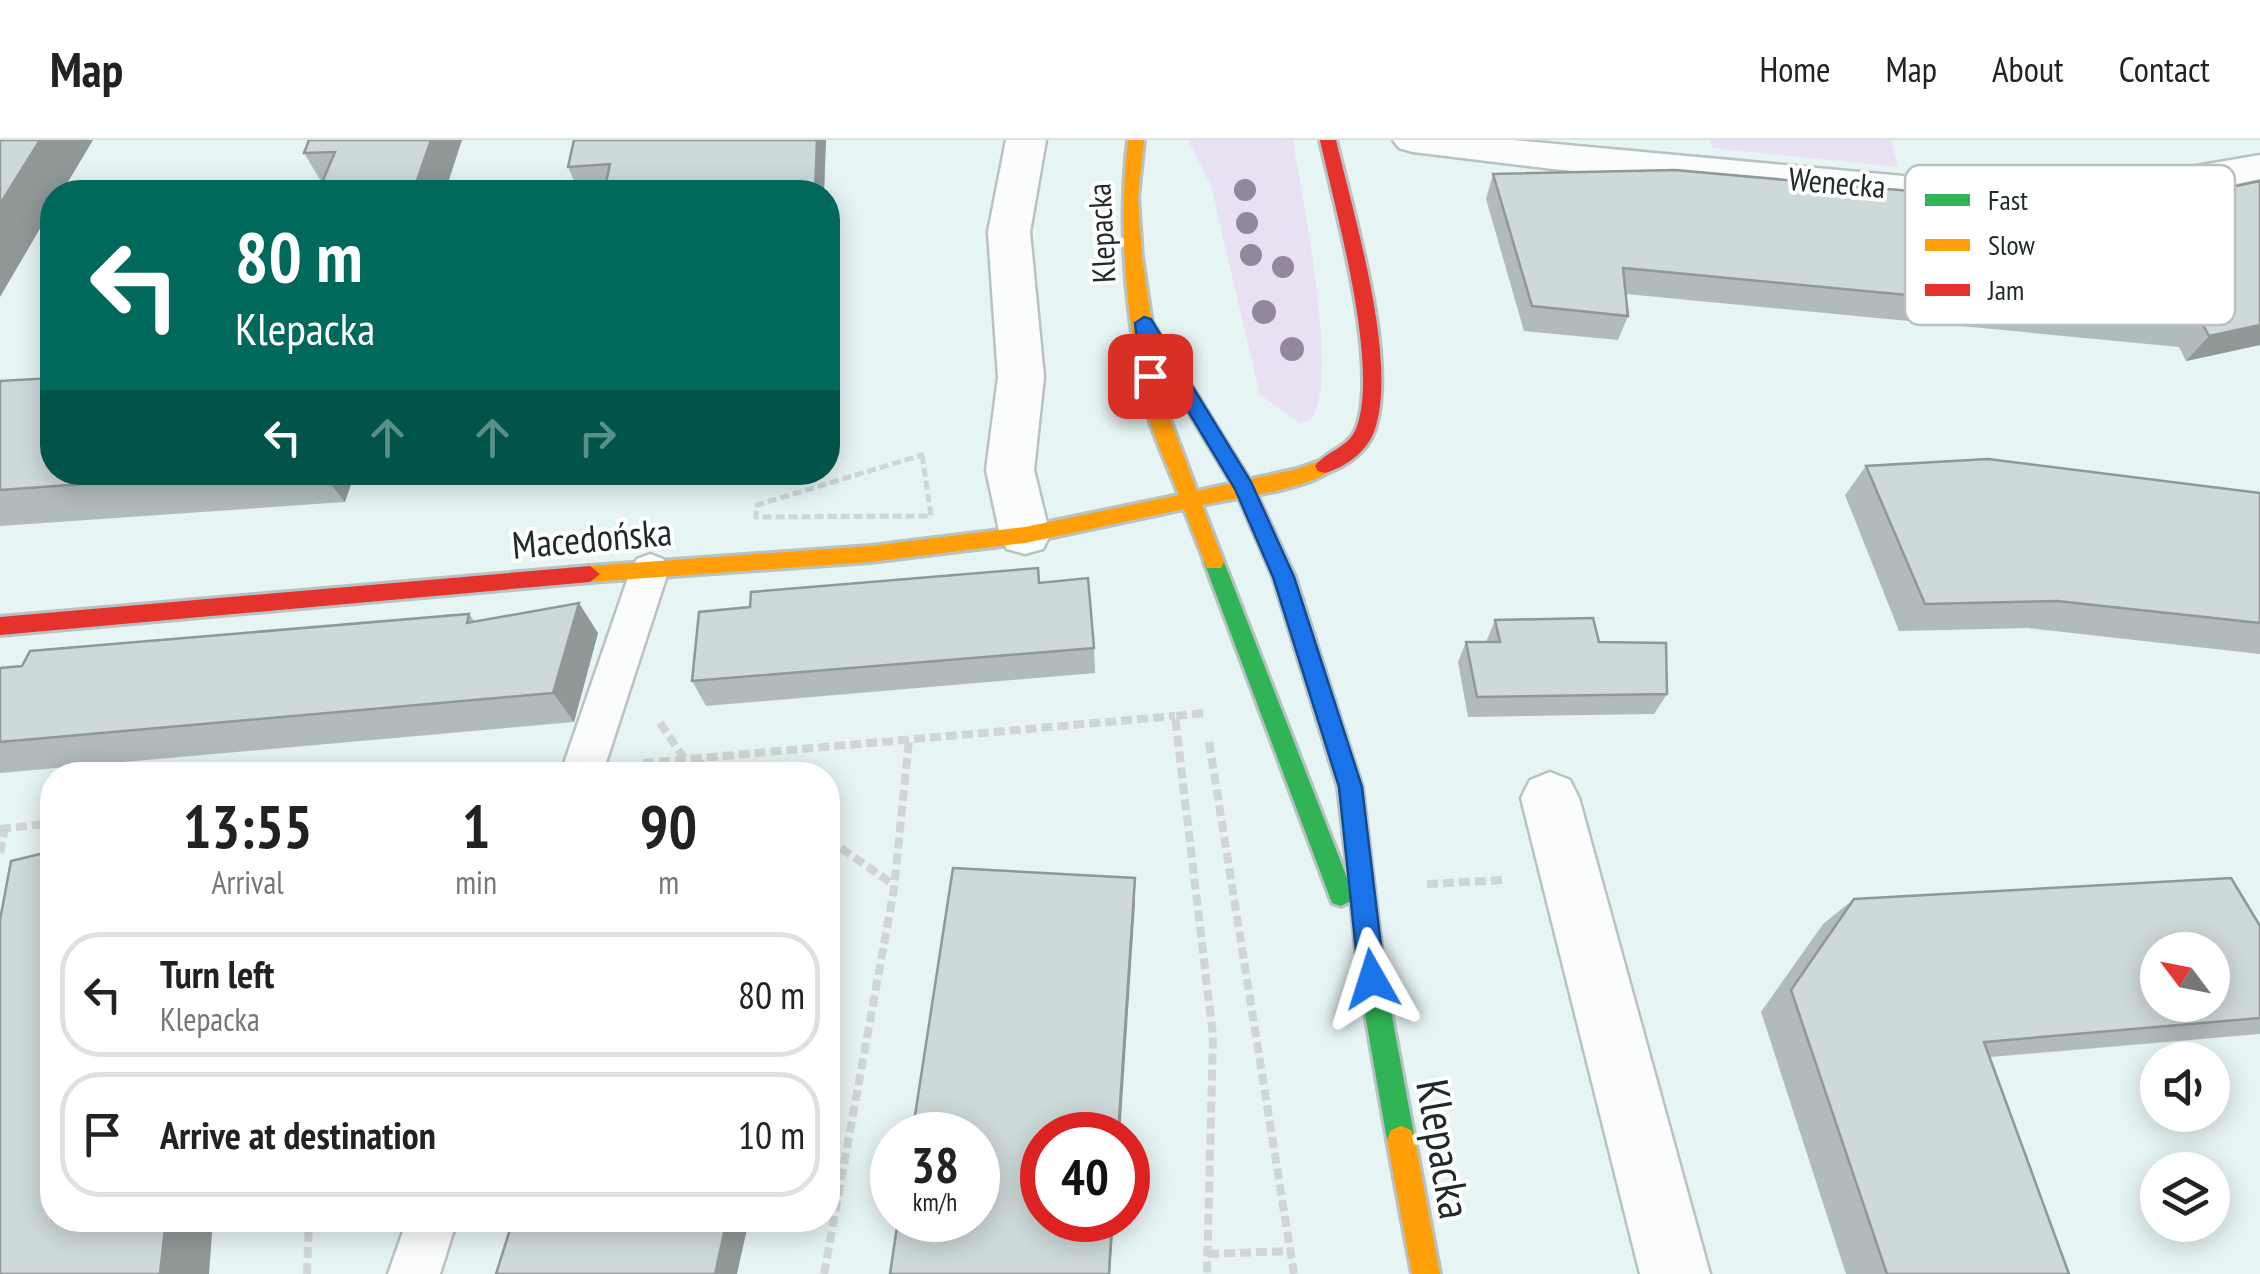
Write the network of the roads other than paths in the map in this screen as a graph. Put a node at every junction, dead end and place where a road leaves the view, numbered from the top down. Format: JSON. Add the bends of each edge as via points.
{"nodes":[{"id":1,"x":1026,"y":140,"type":"edge"},
{"id":2,"x":1136,"y":140,"type":"edge"},
{"id":3,"x":1328,"y":140,"type":"edge"},
{"id":4,"x":1413,"y":140,"type":"edge"},
{"id":5,"x":2260,"y":167,"type":"edge"},
{"id":6,"x":2235,"y":172,"type":"edge"},
{"id":7,"x":1905,"y":189,"type":"edge"},
{"id":8,"x":1144,"y":323,"type":"junction"},
{"id":9,"x":1244,"y":487,"type":"junction"},
{"id":10,"x":1187,"y":498,"type":"junction"},
{"id":11,"x":1025,"y":535,"type":"junction"},
{"id":12,"x":650,"y":569,"type":"junction"},
{"id":13,"x":0,"y":626,"type":"edge"},
{"id":14,"x":585,"y":762,"type":"edge"},
{"id":15,"x":1550,"y":798,"type":"dead end"},
{"id":16,"x":1372,"y":979,"type":"junction"},
{"id":17,"x":428,"y":1232,"type":"edge"},
{"id":18,"x":414,"y":1274,"type":"edge"},
{"id":19,"x":1426,"y":1274,"type":"edge"},
{"id":20,"x":1675,"y":1274,"type":"edge"}],
"edges":[{"from":1,"to":11,"type":"street","via":[[1009,232],[1020,377],[1010,470]]},
{"from":2,"to":8,"type":"street","name":"Klepacka","via":[[1130,197]]},
{"from":3,"to":9,"type":"street","name":"Macedońska","via":[[1374,395],[1370,425],[1339,462]]},
{"from":4,"to":7,"type":"street","name":"Wenecka"},
{"from":5,"to":6,"type":"street","name":"Wenecka"},
{"from":8,"to":9,"type":"street","name":"Klepacka"},
{"from":8,"to":10,"type":"street","name":"Klepacka","via":[[1154,403]]},
{"from":9,"to":10,"type":"street","name":"Macedońska"},
{"from":9,"to":16,"type":"street","name":"Klepacka","via":[[1284,577],[1350,787]]},
{"from":10,"to":11,"type":"street","name":"Macedońska"},
{"from":10,"to":16,"type":"street","name":"Klepacka"},
{"from":11,"to":12,"type":"street","name":"Macedońska"},
{"from":12,"to":13,"type":"street","name":"Macedońska"},
{"from":12,"to":14,"type":"lane"},
{"from":15,"to":20,"type":"street"},
{"from":16,"to":19,"type":"street","name":"Klepacka"},
{"from":17,"to":18,"type":"lane"}]}
